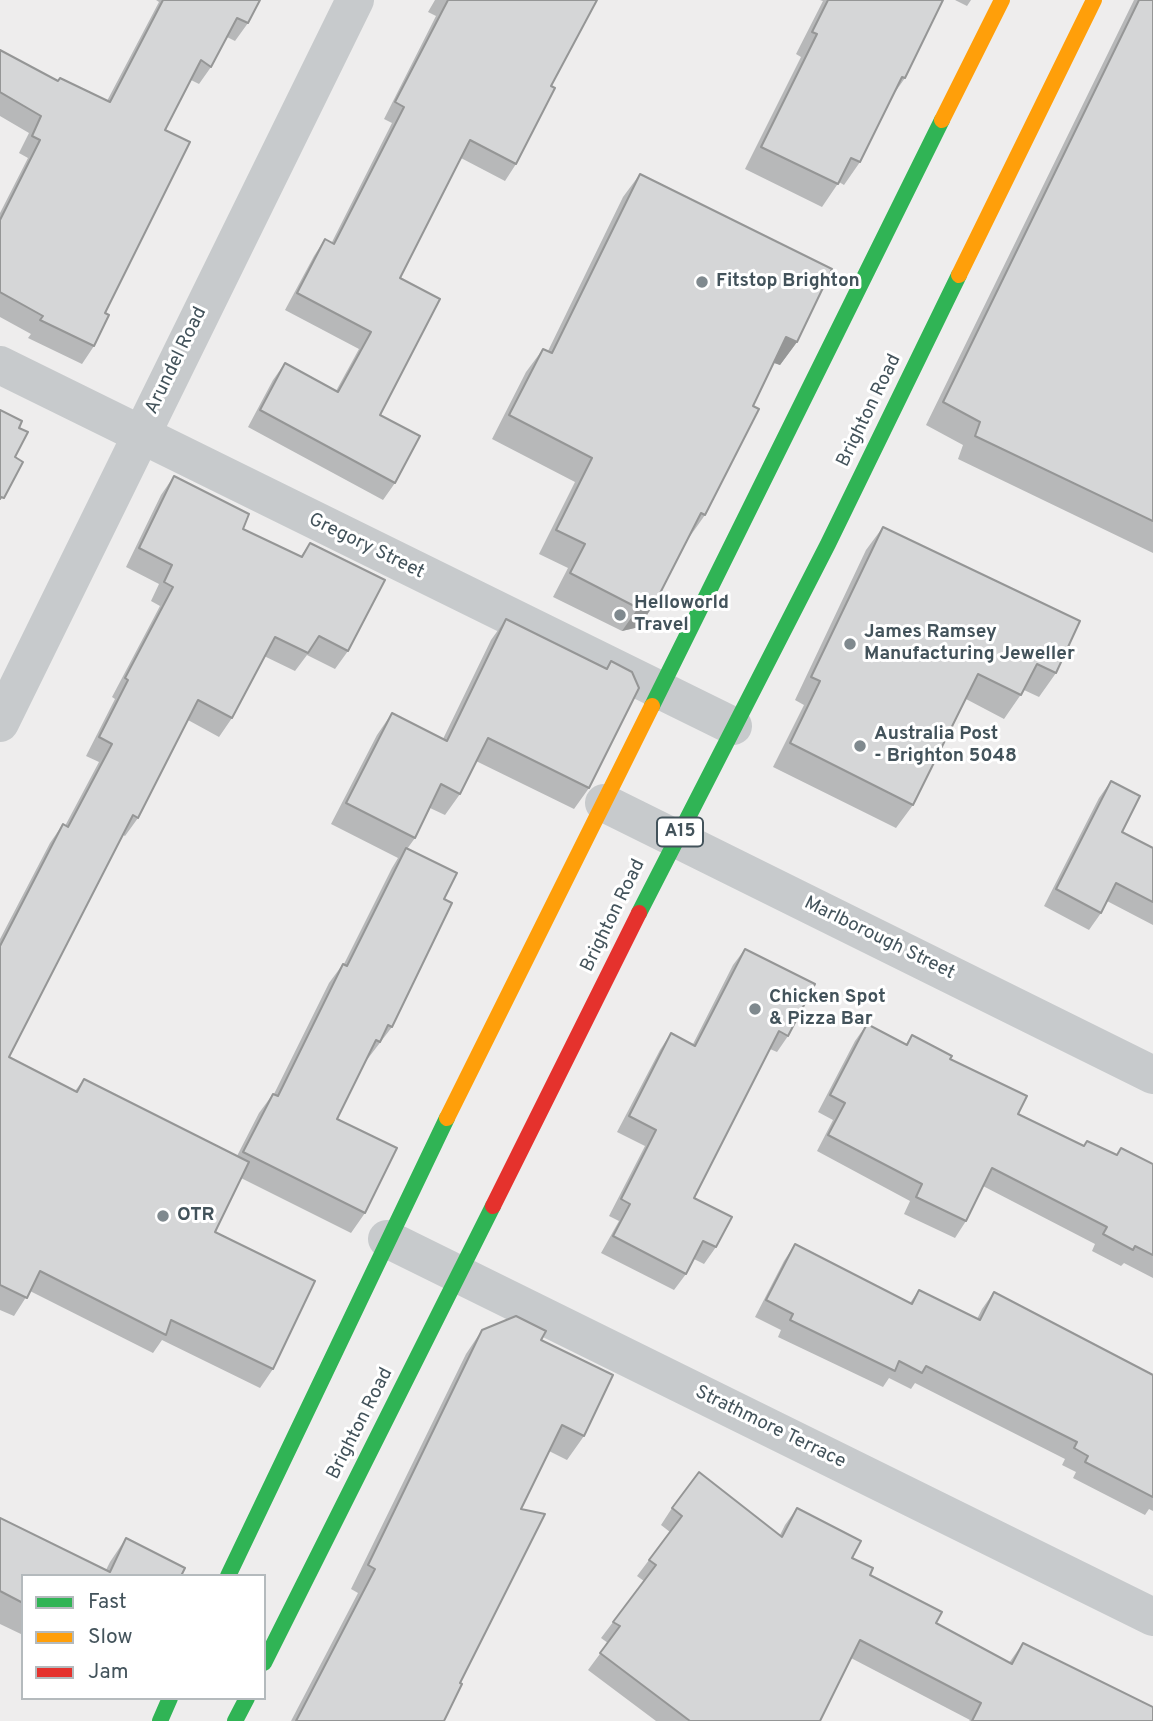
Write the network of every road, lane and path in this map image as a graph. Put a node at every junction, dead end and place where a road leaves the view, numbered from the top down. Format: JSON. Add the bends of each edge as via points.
{"nodes":[{"id":1,"x":355,"y":0,"type":"edge"},
{"id":2,"x":1002,"y":0,"type":"edge"},
{"id":3,"x":1094,"y":0,"type":"edge"},
{"id":4,"x":0,"y":365,"type":"edge"},
{"id":5,"x":141,"y":435,"type":"junction"},
{"id":6,"x":660,"y":691,"type":"junction"},
{"id":7,"x":0,"y":723,"type":"edge"},
{"id":8,"x":733,"y":726,"type":"junction"},
{"id":9,"x":604,"y":803,"type":"junction"},
{"id":10,"x":676,"y":839,"type":"junction"},
{"id":11,"x":1153,"y":1075,"type":"edge"},
{"id":12,"x":387,"y":1239,"type":"junction"},
{"id":13,"x":460,"y":1275,"type":"junction"},
{"id":14,"x":229,"y":1574,"type":"edge"},
{"id":15,"x":1153,"y":1617,"type":"edge"},
{"id":16,"x":266,"y":1659,"type":"edge"},
{"id":17,"x":169,"y":1700,"type":"edge"},
{"id":18,"x":246,"y":1700,"type":"edge"},
{"id":19,"x":160,"y":1721,"type":"edge"},
{"id":20,"x":235,"y":1721,"type":"edge"}],
"edges":[{"from":1,"to":5,"type":"street","name":"Arundel Road"},
{"from":2,"to":6,"type":"main road"},
{"from":3,"to":8,"type":"main road","name":"Brighton Road","number":"A15","via":[[828,544]]},
{"from":4,"to":5,"type":"street","name":"Gregory Street"},
{"from":5,"to":6,"type":"street","name":"Gregory Street"},
{"from":5,"to":7,"type":"street","name":"Arundel Road"},
{"from":6,"to":8,"type":"street","name":"Gregory Street"},
{"from":6,"to":9,"type":"main road"},
{"from":8,"to":10,"type":"main road","name":"Brighton Road","number":"A15"},
{"from":9,"to":10,"type":"street","name":"Marlborough Street"},
{"from":9,"to":12,"type":"main road"},
{"from":10,"to":11,"type":"street","name":"Marlborough Street"},
{"from":10,"to":13,"type":"main road","name":"Brighton Road","number":"A15"},
{"from":12,"to":13,"type":"street","name":"Strathmore Terrace"},
{"from":12,"to":14,"type":"main road"},
{"from":13,"to":15,"type":"street","name":"Strathmore Terrace"},
{"from":13,"to":16,"type":"main road","name":"Brighton Road","number":"A15"},
{"from":17,"to":19,"type":"main road"},
{"from":18,"to":20,"type":"main road"}]}
